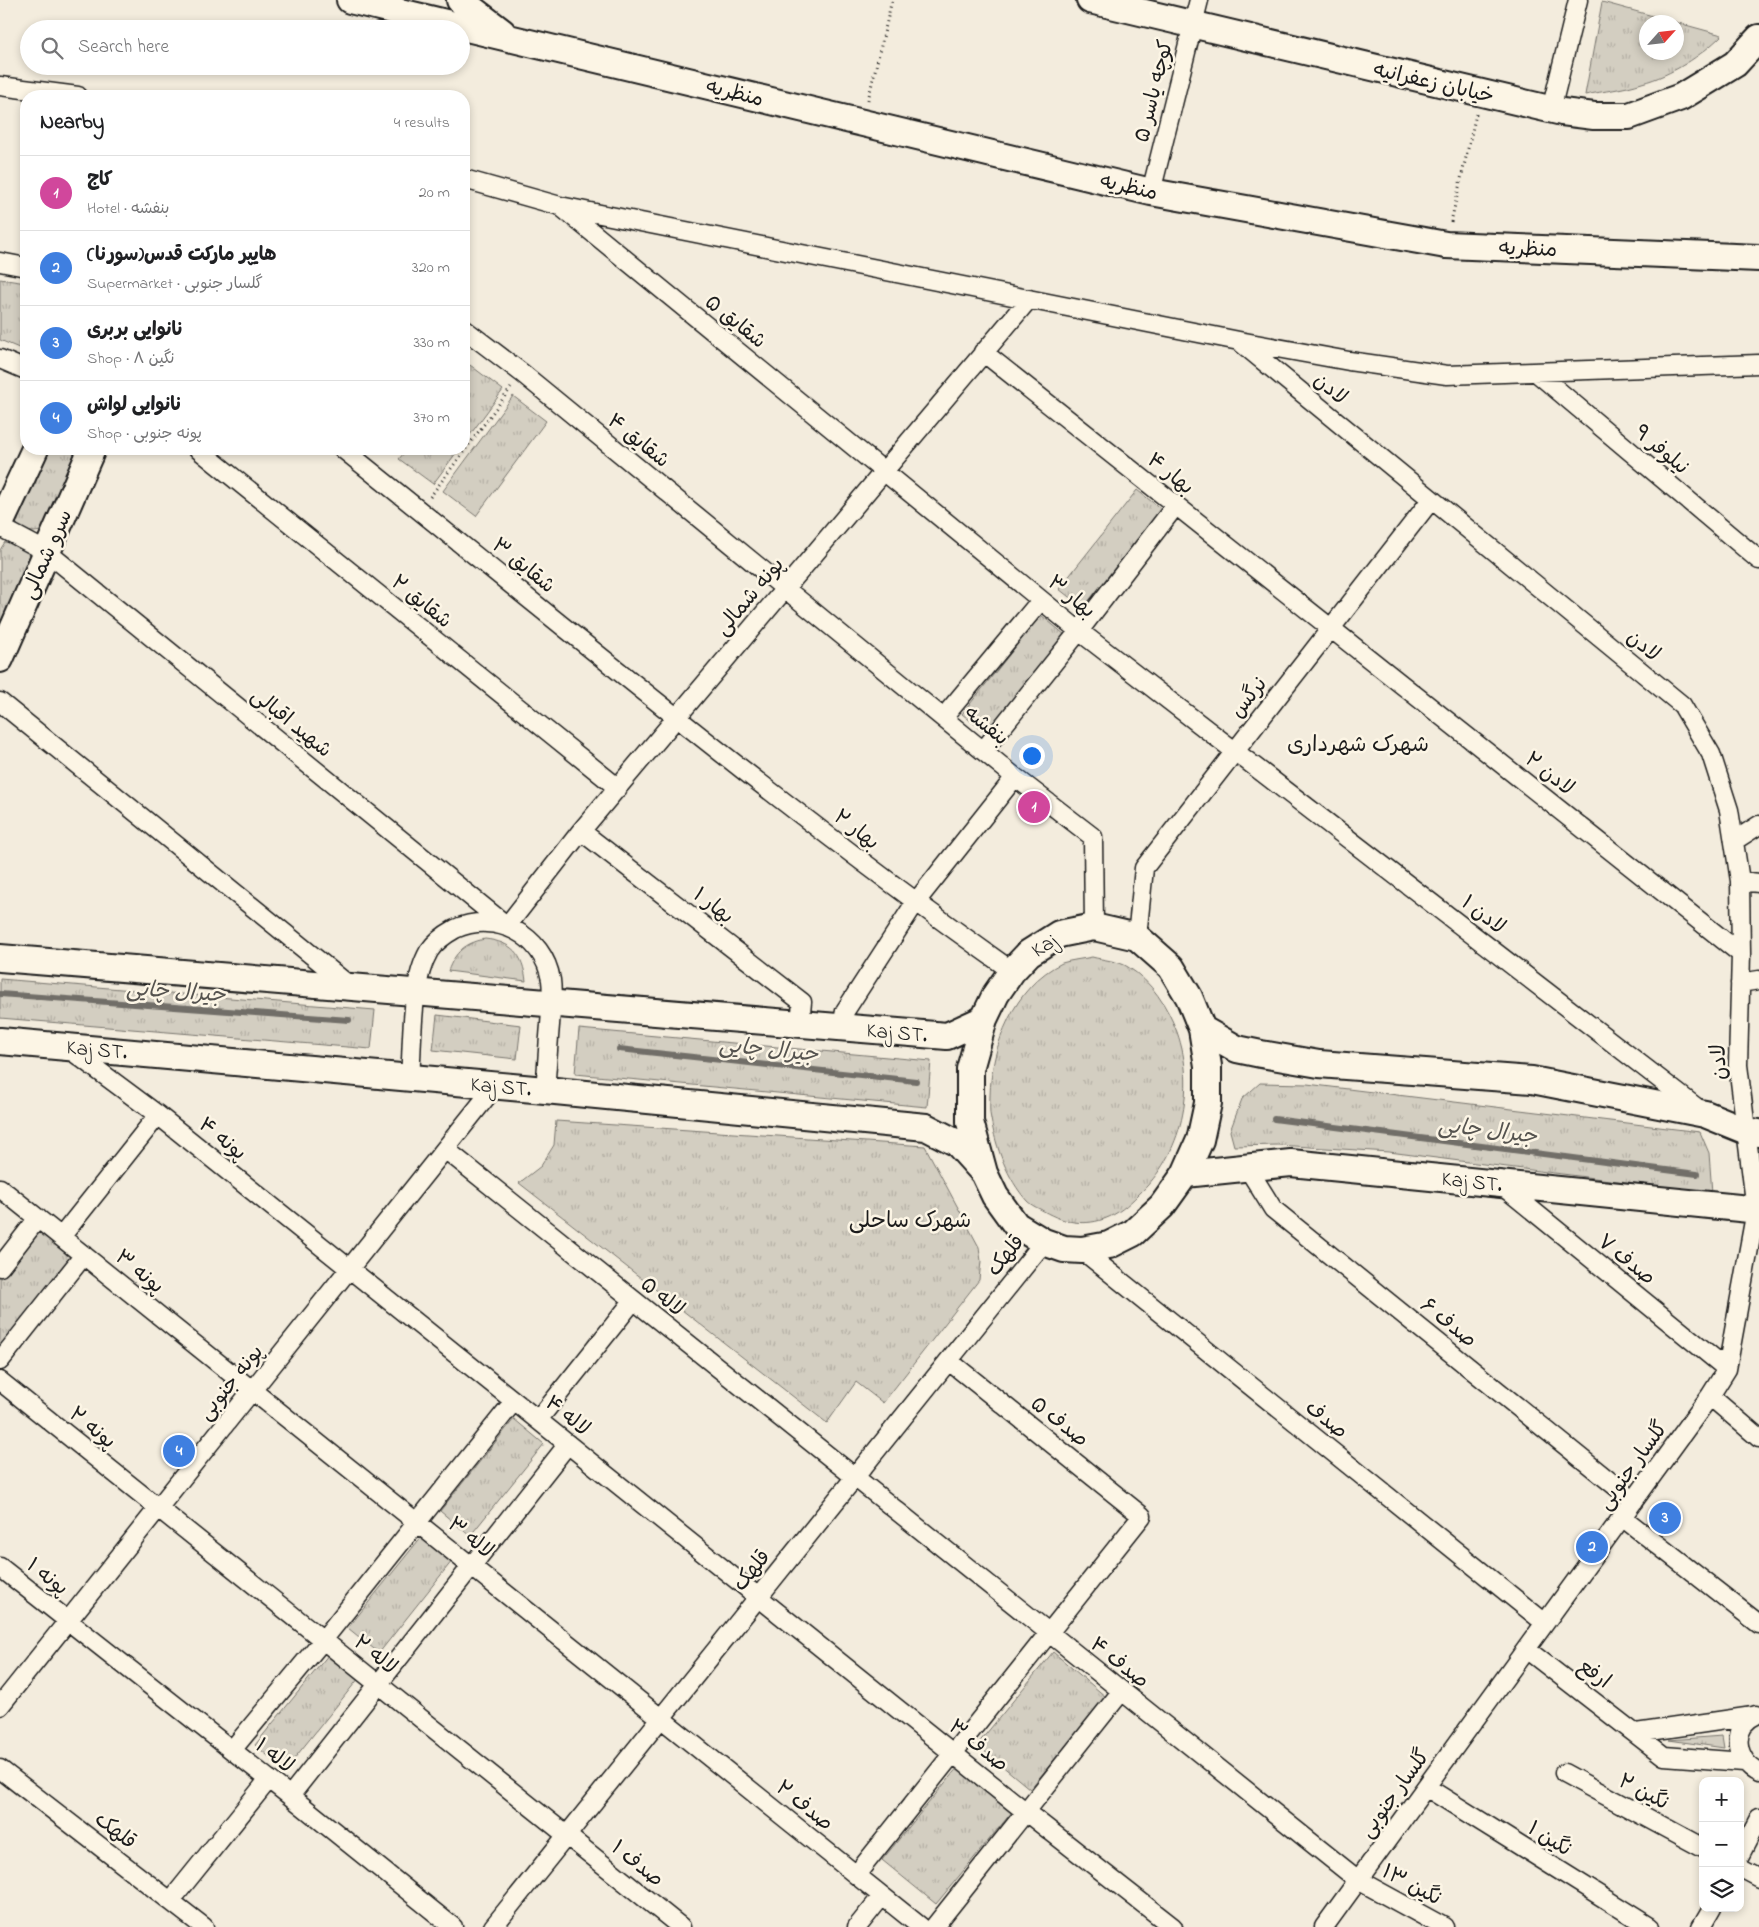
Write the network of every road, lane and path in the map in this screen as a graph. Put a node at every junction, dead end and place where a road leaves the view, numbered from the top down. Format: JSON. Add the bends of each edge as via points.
{"nodes":[{"id":1,"x":350,"y":0,"type":"edge"},
{"id":2,"x":460,"y":0,"type":"edge"},
{"id":3,"x":892,"y":0,"type":"edge"},
{"id":4,"x":1090,"y":0,"type":"edge"},
{"id":5,"x":1578,"y":0,"type":"edge"},
{"id":6,"x":1196,"y":12,"type":"edge"},
{"id":7,"x":435,"y":20,"type":"edge"},
{"id":8,"x":470,"y":28,"type":"edge"},
{"id":9,"x":511,"y":38,"type":"junction"},
{"id":10,"x":1759,"y":38,"type":"edge"},
{"id":11,"x":0,"y":86,"type":"edge"},
{"id":12,"x":31,"y":90,"type":"edge"},
{"id":13,"x":1481,"y":93,"type":"junction"},
{"id":14,"x":1551,"y":110,"type":"junction"},
{"id":15,"x":862,"y":123,"type":"junction"},
{"id":16,"x":470,"y":181,"type":"edge"},
{"id":17,"x":1150,"y":192,"type":"junction"},
{"id":18,"x":560,"y":206,"type":"junction"},
{"id":19,"x":1446,"y":245,"type":"junction"},
{"id":20,"x":1759,"y":258,"type":"edge"},
{"id":21,"x":0,"y":262,"type":"edge"},
{"id":22,"x":20,"y":266,"type":"edge"},
{"id":23,"x":1029,"y":299,"type":"junction"},
{"id":24,"x":470,"y":334,"type":"edge"},
{"id":25,"x":1239,"y":341,"type":"junction"},
{"id":26,"x":984,"y":352,"type":"junction"},
{"id":27,"x":0,"y":359,"type":"edge"},
{"id":28,"x":1759,"y":364,"type":"edge"},
{"id":29,"x":20,"y":367,"type":"edge"},
{"id":30,"x":1536,"y":372,"type":"junction"},
{"id":31,"x":522,"y":373,"type":"junction"},
{"id":32,"x":470,"y":443,"type":"edge"},
{"id":33,"x":32,"y":455,"type":"edge"},
{"id":34,"x":89,"y":455,"type":"edge"},
{"id":35,"x":205,"y":455,"type":"edge"},
{"id":36,"x":351,"y":455,"type":"edge"},
{"id":37,"x":461,"y":455,"type":"edge"},
{"id":38,"x":884,"y":470,"type":"junction"},
{"id":39,"x":1431,"y":500,"type":"junction"},
{"id":40,"x":1176,"y":505,"type":"junction"},
{"id":41,"x":420,"y":510,"type":"junction"},
{"id":42,"x":0,"y":525,"type":"edge"},
{"id":43,"x":47,"y":552,"type":"junction"},
{"id":44,"x":1759,"y":560,"type":"edge"},
{"id":45,"x":785,"y":588,"type":"junction"},
{"id":46,"x":1041,"y":600,"type":"junction"},
{"id":47,"x":1330,"y":629,"type":"junction"},
{"id":48,"x":1079,"y":631,"type":"junction"},
{"id":49,"x":0,"y":659,"type":"edge"},
{"id":50,"x":0,"y":702,"type":"edge"},
{"id":51,"x":677,"y":717,"type":"junction"},
{"id":52,"x":943,"y":718,"type":"junction"},
{"id":53,"x":1235,"y":750,"type":"junction"},
{"id":54,"x":983,"y":751,"type":"junction"},
{"id":55,"x":1015,"y":777,"type":"junction"},
{"id":56,"x":618,"y":788,"type":"junction"},
{"id":57,"x":1759,"y":825,"type":"edge"},
{"id":58,"x":581,"y":831,"type":"junction"},
{"id":59,"x":1734,"y":841,"type":"junction"},
{"id":60,"x":1740,"y":881,"type":"junction"},
{"id":61,"x":1759,"y":884,"type":"edge"},
{"id":62,"x":916,"y":903,"type":"junction"},
{"id":63,"x":507,"y":926,"type":"junction"},
{"id":64,"x":1094,"y":927,"type":"junction"},
{"id":65,"x":1137,"y":937,"type":"junction"},
{"id":66,"x":1741,"y":954,"type":"junction"},
{"id":67,"x":0,"y":958,"type":"edge"},
{"id":68,"x":1012,"y":971,"type":"junction"},
{"id":69,"x":1759,"y":980,"type":"edge"},
{"id":70,"x":1740,"y":983,"type":"junction"},
{"id":71,"x":351,"y":987,"type":"junction"},
{"id":72,"x":416,"y":992,"type":"junction"},
{"id":73,"x":551,"y":1004,"type":"junction"},
{"id":74,"x":984,"y":1019,"type":"junction"},
{"id":75,"x":800,"y":1024,"type":"junction"},
{"id":76,"x":842,"y":1027,"type":"junction"},
{"id":77,"x":1202,"y":1029,"type":"junction"},
{"id":78,"x":0,"y":1040,"type":"edge"},
{"id":79,"x":66,"y":1046,"type":"junction"},
{"id":80,"x":410,"y":1078,"type":"junction"},
{"id":81,"x":496,"y":1085,"type":"junction"},
{"id":82,"x":545,"y":1090,"type":"junction"},
{"id":83,"x":1705,"y":1114,"type":"junction"},
{"id":84,"x":158,"y":1115,"type":"junction"},
{"id":85,"x":1753,"y":1132,"type":"edge"},
{"id":86,"x":444,"y":1149,"type":"junction"},
{"id":87,"x":1247,"y":1167,"type":"junction"},
{"id":88,"x":984,"y":1173,"type":"junction"},
{"id":89,"x":1185,"y":1174,"type":"junction"},
{"id":90,"x":1499,"y":1184,"type":"junction"},
{"id":91,"x":0,"y":1188,"type":"edge"},
{"id":92,"x":1758,"y":1210,"type":"edge"},
{"id":93,"x":38,"y":1218,"type":"junction"},
{"id":94,"x":61,"y":1237,"type":"junction"},
{"id":95,"x":1044,"y":1242,"type":"junction"},
{"id":96,"x":1082,"y":1250,"type":"junction"},
{"id":97,"x":84,"y":1256,"type":"junction"},
{"id":98,"x":0,"y":1267,"type":"edge"},
{"id":99,"x":349,"y":1269,"type":"junction"},
{"id":100,"x":633,"y":1301,"type":"junction"},
{"id":101,"x":0,"y":1361,"type":"edge"},
{"id":102,"x":949,"y":1361,"type":"junction"},
{"id":103,"x":1727,"y":1370,"type":"junction"},
{"id":104,"x":0,"y":1381,"type":"edge"},
{"id":105,"x":252,"y":1390,"type":"junction"},
{"id":106,"x":1710,"y":1396,"type":"junction"},
{"id":107,"x":514,"y":1401,"type":"junction"},
{"id":108,"x":538,"y":1420,"type":"junction"},
{"id":109,"x":1759,"y":1438,"type":"edge"},
{"id":110,"x":568,"y":1444,"type":"junction"},
{"id":111,"x":854,"y":1478,"type":"junction"},
{"id":112,"x":1634,"y":1501,"type":"junction"},
{"id":113,"x":158,"y":1508,"type":"junction"},
{"id":114,"x":1622,"y":1517,"type":"junction"},
{"id":115,"x":417,"y":1522,"type":"junction"},
{"id":116,"x":471,"y":1566,"type":"junction"},
{"id":117,"x":0,"y":1567,"type":"edge"},
{"id":118,"x":759,"y":1596,"type":"junction"},
{"id":119,"x":68,"y":1621,"type":"junction"},
{"id":120,"x":1545,"y":1623,"type":"junction"},
{"id":121,"x":1759,"y":1624,"type":"edge"},
{"id":122,"x":1048,"y":1634,"type":"junction"},
{"id":123,"x":323,"y":1640,"type":"junction"},
{"id":124,"x":1526,"y":1649,"type":"junction"},
{"id":125,"x":377,"y":1684,"type":"junction"},
{"id":126,"x":1121,"y":1692,"type":"junction"},
{"id":127,"x":0,"y":1706,"type":"edge"},
{"id":128,"x":1756,"y":1715,"type":"edge"},
{"id":129,"x":661,"y":1718,"type":"junction"},
{"id":130,"x":1636,"y":1733,"type":"junction"},
{"id":131,"x":232,"y":1750,"type":"junction"},
{"id":132,"x":953,"y":1753,"type":"junction"},
{"id":133,"x":1752,"y":1767,"type":"edge"},
{"id":134,"x":0,"y":1769,"type":"edge"},
{"id":135,"x":1564,"y":1774,"type":"dead end"},
{"id":136,"x":269,"y":1779,"type":"junction"},
{"id":137,"x":1426,"y":1786,"type":"junction"},
{"id":138,"x":290,"y":1796,"type":"junction"},
{"id":139,"x":1026,"y":1812,"type":"junction"},
{"id":140,"x":1759,"y":1818,"type":"edge"},
{"id":141,"x":567,"y":1835,"type":"junction"},
{"id":142,"x":1699,"y":1846,"type":"edge"},
{"id":143,"x":1744,"y":1847,"type":"edge"},
{"id":144,"x":1744,"y":1870,"type":"edge"},
{"id":145,"x":856,"y":1875,"type":"junction"},
{"id":146,"x":1759,"y":1878,"type":"edge"},
{"id":147,"x":1358,"y":1880,"type":"junction"},
{"id":148,"x":177,"y":1893,"type":"dead end"},
{"id":149,"x":882,"y":1896,"type":"junction"},
{"id":150,"x":1710,"y":1912,"type":"edge"},
{"id":151,"x":204,"y":1927,"type":"edge"},
{"id":152,"x":452,"y":1927,"type":"edge"},
{"id":153,"x":493,"y":1927,"type":"edge"},
{"id":154,"x":681,"y":1927,"type":"edge"},
{"id":155,"x":857,"y":1927,"type":"edge"},
{"id":156,"x":921,"y":1927,"type":"edge"},
{"id":157,"x":934,"y":1927,"type":"edge"},
{"id":158,"x":1173,"y":1927,"type":"edge"},
{"id":159,"x":1324,"y":1927,"type":"edge"},
{"id":160,"x":1444,"y":1927,"type":"edge"},
{"id":161,"x":1650,"y":1927,"type":"edge"},
{"id":162,"x":1701,"y":1927,"type":"edge"}],
"edges":[{"from":1,"to":7,"type":"main road","name":"منظریه"},
{"from":2,"to":9,"type":"main road","name":"منظریه"},
{"from":3,"to":15,"type":"path"},
{"from":4,"to":6,"type":"main road","name":"خیابان زعفرانیه"},
{"from":5,"to":14,"type":"street"},
{"from":6,"to":13,"type":"main road","name":"خیابان زعفرانیه"},
{"from":6,"to":17,"type":"street","name":"کوچه یاسر ۵"},
{"from":8,"to":9,"type":"main road","name":"منظریه"},
{"from":9,"to":15,"type":"main road","name":"منظریه"},
{"from":10,"to":14,"type":"main road","name":"خیابان زعفرانیه","via":[[1735,64],[1681,97],[1629,116],[1594,116]]},
{"from":11,"to":12,"type":"street"},
{"from":13,"to":14,"type":"main road","name":"خیابان زعفرانیه"},
{"from":13,"to":19,"type":"path"},
{"from":15,"to":17,"type":"main road","name":"منظریه"},
{"from":16,"to":18,"type":"street"},
{"from":17,"to":19,"type":"main road","name":"منظریه"},
{"from":18,"to":23,"type":"street"},
{"from":18,"to":38,"type":"street","name":"شقایق ۵"},
{"from":19,"to":20,"type":"main road","name":"منظریه"},
{"from":21,"to":22,"type":"street"},
{"from":23,"to":25,"type":"street"},
{"from":23,"to":26,"type":"street","name":"پونه شمالی"},
{"from":24,"to":31,"type":"street","name":"شقایق ۴"},
{"from":25,"to":30,"type":"street","via":[[1447,375]]},
{"from":25,"to":39,"type":"street","name":"لادن"},
{"from":26,"to":38,"type":"street","name":"پونه شمالی"},
{"from":26,"to":40,"type":"street","name":"بهار ۴"},
{"from":27,"to":29,"type":"street"},
{"from":28,"to":30,"type":"street"},
{"from":30,"to":44,"type":"street","name":"نیلوفر ۹"},
{"from":31,"to":32,"type":"path"},
{"from":31,"to":45,"type":"street","name":"شقایق ۴"},
{"from":33,"to":42,"type":"main road"},
{"from":34,"to":43,"type":"main road","name":"سرو شمالی"},
{"from":35,"to":56,"type":"street","name":"شقایق ۲"},
{"from":36,"to":41,"type":"street","name":"شقایق ۳"},
{"from":37,"to":41,"type":"path"},
{"from":38,"to":45,"type":"street","name":"پونه شمالی"},
{"from":38,"to":46,"type":"street","name":"بهار ۳"},
{"from":39,"to":47,"type":"street","name":"نرگس"},
{"from":39,"to":59,"type":"street","name":"لادن","via":[[1682,705],[1711,754],[1729,810]]},
{"from":40,"to":47,"type":"street","name":"بهار ۴"},
{"from":40,"to":48,"type":"street"},
{"from":41,"to":51,"type":"street","name":"شقایق ۳"},
{"from":42,"to":43,"type":"street","name":"شهید اقبالی"},
{"from":43,"to":49,"type":"main road","name":"سرو شمالی"},
{"from":43,"to":63,"type":"street","name":"شهید اقبالی"},
{"from":45,"to":51,"type":"street","name":"پونه شمالی"},
{"from":45,"to":52,"type":"street","name":"بنفشه"},
{"from":46,"to":48,"type":"street","name":"بهار ۳"},
{"from":46,"to":52,"type":"street"},
{"from":47,"to":53,"type":"street","name":"نرگس"},
{"from":47,"to":66,"type":"street","name":"لادن ۲"},
{"from":48,"to":53,"type":"street","name":"بهار ۳"},
{"from":48,"to":54,"type":"street"},
{"from":50,"to":71,"type":"street"},
{"from":51,"to":56,"type":"street","name":"پونه شمالی"},
{"from":51,"to":62,"type":"street","name":"بهار ۲"},
{"from":52,"to":54,"type":"street","name":"بنفشه"},
{"from":53,"to":65,"type":"street","name":"نرگس","via":[[1144,868]]},
{"from":53,"to":83,"type":"street","name":"لادن ۱"},
{"from":54,"to":55,"type":"street","name":"بنفشه"},
{"from":55,"to":62,"type":"street"},
{"from":55,"to":64,"type":"street","name":"بنفشه","via":[[1093,837]]},
{"from":56,"to":58,"type":"street","name":"پونه شمالی"},
{"from":57,"to":59,"type":"street"},
{"from":58,"to":63,"type":"street","name":"پونه شمالی"},
{"from":58,"to":75,"type":"street","name":"بهار ۱","via":[[802,1002]]},
{"from":59,"to":60,"type":"street","name":"لادن"},
{"from":60,"to":61,"type":"street"},
{"from":60,"to":66,"type":"street","name":"لادن"},
{"from":62,"to":68,"type":"street","name":"بهار ۲"},
{"from":62,"to":76,"type":"street","via":[[845,1011]]},
{"from":63,"to":72,"type":"street","via":[[490,922],[468,924],[447,933],[431,948],[421,968]]},
{"from":63,"to":73,"type":"street","name":"شهید اقبالی","via":[[530,941],[544,958],[550,979]]},
{"from":64,"to":65,"type":"main road","name":"Kaj"},
{"from":64,"to":68,"type":"main road","name":"Kaj","via":[[1058,934],[1029,953]]},
{"from":65,"to":77,"type":"main road","name":"Kaj","via":[[1171,967],[1189,996]]},
{"from":66,"to":70,"type":"street","name":"لادن"},
{"from":67,"to":71,"type":"main road","name":"Kaj ST."},
{"from":68,"to":74,"type":"main road","name":"Kaj"},
{"from":69,"to":70,"type":"street"},
{"from":70,"to":85,"type":"street","name":"لادن","via":[[1738,1064]]},
{"from":71,"to":72,"type":"main road","name":"Kaj ST."},
{"from":72,"to":73,"type":"main road","name":"Kaj ST."},
{"from":72,"to":80,"type":"street"},
{"from":73,"to":75,"type":"main road","name":"Kaj ST."},
{"from":73,"to":82,"type":"street","name":"شهید اقبالی"},
{"from":74,"to":76,"type":"main road","name":"Kaj ST.","via":[[947,1036]]},
{"from":74,"to":88,"type":"main road","name":"Kaj","via":[[970,1070],[970,1122]]},
{"from":75,"to":76,"type":"main road","name":"Kaj ST."},
{"from":77,"to":83,"type":"main road","via":[[1237,1049],[1319,1064],[1532,1080]]},
{"from":77,"to":89,"type":"main road","name":"Kaj","via":[[1208,1066],[1208,1103],[1200,1140]]},
{"from":78,"to":79,"type":"main road","name":"Kaj ST."},
{"from":79,"to":80,"type":"main road","name":"Kaj ST."},
{"from":79,"to":84,"type":"street","name":"پونه ۴"},
{"from":80,"to":81,"type":"main road","name":"Kaj ST."},
{"from":81,"to":82,"type":"main road","name":"Kaj ST."},
{"from":81,"to":86,"type":"street","name":"پونه جنوبی"},
{"from":82,"to":88,"type":"main road","name":"Kaj ST.","via":[[926,1127],[957,1143]]},
{"from":83,"to":85,"type":"main road"},
{"from":84,"to":94,"type":"street"},
{"from":84,"to":99,"type":"street","name":"پونه ۴"},
{"from":85,"to":92,"type":"street","name":"گلسار جنوبی"},
{"from":86,"to":99,"type":"street","name":"پونه جنوبی"},
{"from":86,"to":100,"type":"street","name":"لاله ۵"},
{"from":87,"to":89,"type":"main road","name":"Kaj ST."},
{"from":87,"to":90,"type":"main road","name":"Kaj ST.","via":[[1291,1163]]},
{"from":87,"to":112,"type":"street","name":"صدف ۶","via":[[1273,1209]]},
{"from":88,"to":95,"type":"main road","name":"Kaj","via":[[995,1196],[1016,1225]]},
{"from":89,"to":96,"type":"main road","name":"Kaj","via":[[1162,1206],[1133,1233],[1109,1246]]},
{"from":90,"to":92,"type":"main road","name":"Kaj ST."},
{"from":90,"to":103,"type":"street","name":"صدف ۷"},
{"from":91,"to":93,"type":"street","name":"پونه ۳"},
{"from":92,"to":103,"type":"street","name":"گلسار جنوبی"},
{"from":93,"to":94,"type":"street","name":"پونه ۳"},
{"from":93,"to":98,"type":"street"},
{"from":94,"to":97,"type":"street","name":"پونه ۳"},
{"from":95,"to":96,"type":"main road","name":"Kaj","via":[[1064,1249]]},
{"from":95,"to":102,"type":"street","name":"قلهک"},
{"from":96,"to":120,"type":"street","name":"صدف"},
{"from":97,"to":101,"type":"street"},
{"from":97,"to":105,"type":"street","name":"پونه ۳"},
{"from":99,"to":105,"type":"street","name":"پونه جنوبی"},
{"from":99,"to":107,"type":"street","name":"لاله ۴"},
{"from":100,"to":108,"type":"street"},
{"from":100,"to":111,"type":"street","name":"لاله ۵"},
{"from":102,"to":111,"type":"street","name":"قلهک"},
{"from":102,"to":122,"type":"street","name":"صدف ۵","via":[[1142,1516]]},
{"from":103,"to":106,"type":"street","name":"گلسار جنوبی"},
{"from":104,"to":113,"type":"street","name":"پونه ۲"},
{"from":105,"to":113,"type":"street","name":"پونه جنوبی"},
{"from":105,"to":115,"type":"street","name":"لاله ۳"},
{"from":106,"to":109,"type":"street"},
{"from":106,"to":112,"type":"street","name":"گلسار جنوبی"},
{"from":107,"to":108,"type":"street","name":"لاله ۴"},
{"from":107,"to":115,"type":"street"},
{"from":108,"to":110,"type":"street","name":"لاله ۴"},
{"from":110,"to":116,"type":"street"},
{"from":110,"to":118,"type":"street","name":"لاله ۴"},
{"from":111,"to":118,"type":"street","name":"قلهک"},
{"from":111,"to":122,"type":"street","name":"صدف ۴"},
{"from":112,"to":114,"type":"street","name":"گلسار جنوبی"},
{"from":113,"to":119,"type":"street","name":"پونه جنوبی"},
{"from":113,"to":123,"type":"street","name":"لاله ۲"},
{"from":114,"to":120,"type":"street","name":"گلسار جنوبی"},
{"from":114,"to":121,"type":"street"},
{"from":115,"to":116,"type":"street","name":"لاله ۳"},
{"from":115,"to":123,"type":"street"},
{"from":116,"to":125,"type":"street"},
{"from":116,"to":129,"type":"street","name":"لاله ۳"},
{"from":117,"to":119,"type":"street","name":"پونه ۱"},
{"from":118,"to":129,"type":"street","name":"قلهک"},
{"from":118,"to":132,"type":"street","name":"صدف ۳"},
{"from":119,"to":127,"type":"street","name":"پونه جنوبی"},
{"from":119,"to":131,"type":"street","name":"لاله ۱"},
{"from":120,"to":124,"type":"street","name":"گلسار جنوبی"},
{"from":122,"to":126,"type":"street","name":"صدف ۴"},
{"from":122,"to":132,"type":"street"},
{"from":123,"to":125,"type":"street","name":"لاله ۲"},
{"from":123,"to":131,"type":"street"},
{"from":124,"to":130,"type":"street","name":"ارفع"},
{"from":124,"to":137,"type":"street","name":"گلسار جنوبی"},
{"from":125,"to":138,"type":"street"},
{"from":125,"to":141,"type":"street","name":"لاله ۲"},
{"from":126,"to":139,"type":"street"},
{"from":126,"to":147,"type":"street","name":"صدف ۴"},
{"from":128,"to":130,"type":"street"},
{"from":128,"to":133,"type":"street","via":[[1745,1723],[1738,1742],[1740,1753]]},
{"from":129,"to":141,"type":"street","name":"قلهک"},
{"from":129,"to":145,"type":"street","name":"صدف ۲"},
{"from":130,"to":133,"type":"street","name":"ارفع","via":[[1664,1756]]},
{"from":131,"to":136,"type":"street","name":"لاله ۱"},
{"from":132,"to":139,"type":"street","name":"صدف ۳"},
{"from":132,"to":145,"type":"street"},
{"from":134,"to":151,"type":"street","name":"قلهک"},
{"from":135,"to":142,"type":"street","name":"نگین ۲"},
{"from":136,"to":138,"type":"street","name":"لاله ۱"},
{"from":136,"to":148,"type":"street"},
{"from":137,"to":147,"type":"street","name":"گلسار جنوبی"},
{"from":137,"to":161,"type":"street","name":"نگین ۱"},
{"from":138,"to":152,"type":"street","name":"لاله ۱"},
{"from":139,"to":157,"type":"street"},
{"from":139,"to":158,"type":"street","name":"صدف ۳"},
{"from":140,"to":143,"type":"street"},
{"from":141,"to":153,"type":"street","name":"قلهک"},
{"from":141,"to":154,"type":"street","name":"صدف ۱"},
{"from":144,"to":146,"type":"street"},
{"from":145,"to":149,"type":"street","name":"صدف ۲"},
{"from":147,"to":159,"type":"street","name":"گلسار جنوبی"},
{"from":147,"to":160,"type":"street","name":"نگین ۱۳"},
{"from":149,"to":155,"type":"street"},
{"from":149,"to":156,"type":"street","name":"صدف ۲"},
{"from":150,"to":162,"type":"street"}]}
